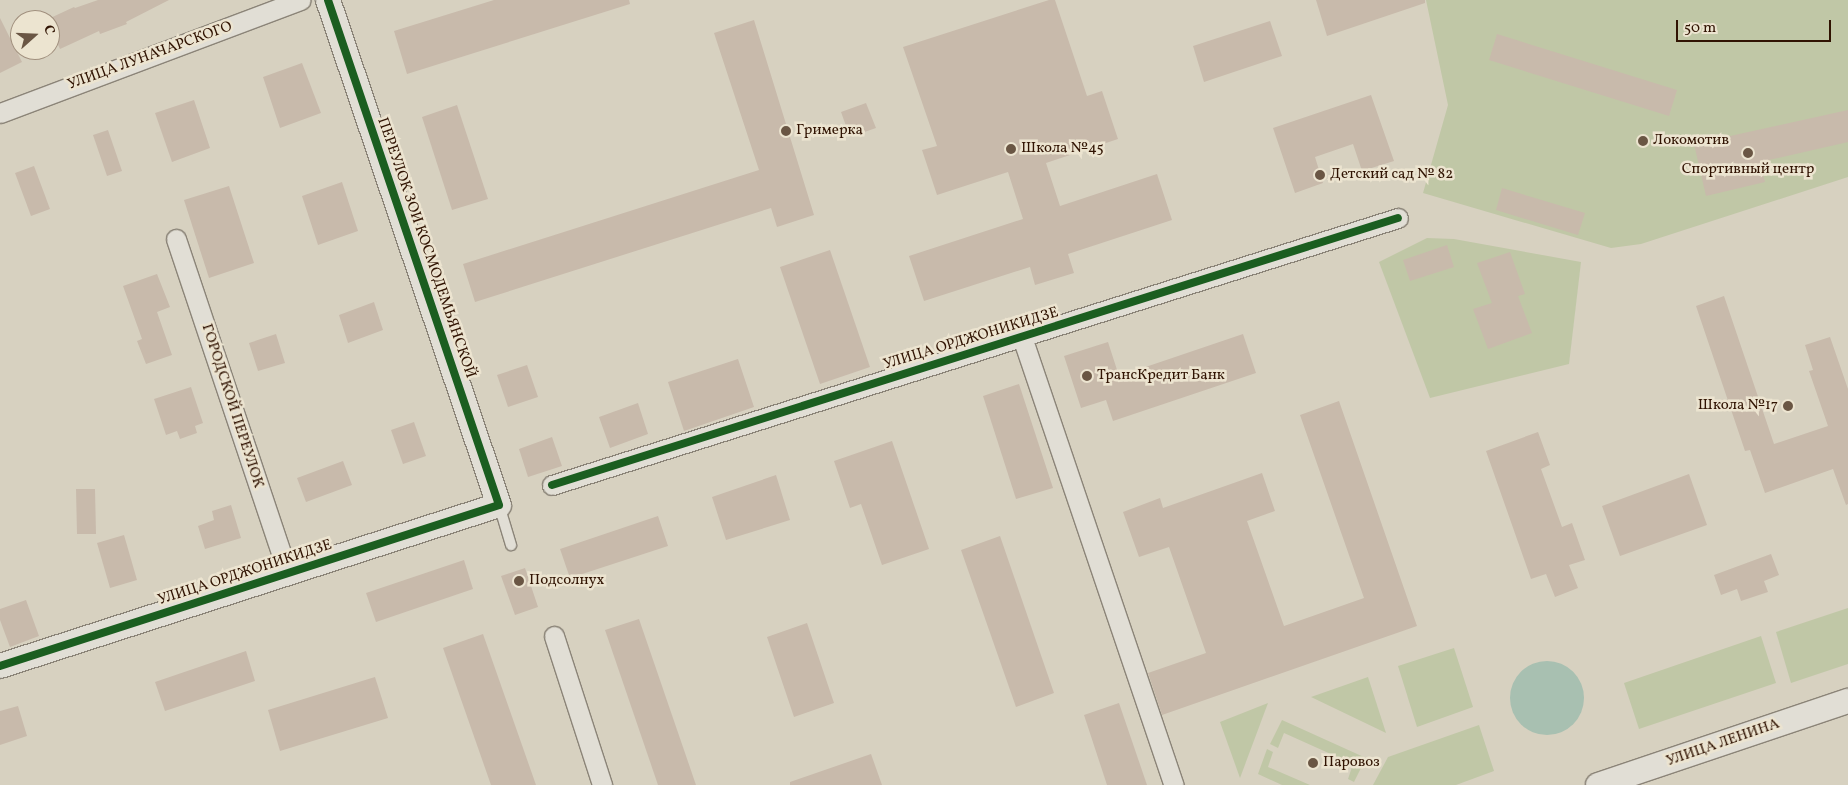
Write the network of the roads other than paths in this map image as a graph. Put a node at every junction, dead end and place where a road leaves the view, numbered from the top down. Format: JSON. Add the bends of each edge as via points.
{"nodes":[{"id":1,"x":300,"y":0,"type":"edge"},
{"id":2,"x":328,"y":0,"type":"edge"},
{"id":3,"x":0,"y":113,"type":"edge"},
{"id":4,"x":1398,"y":218,"type":"dead end"},
{"id":5,"x":176,"y":239,"type":"dead end"},
{"id":6,"x":1022,"y":337,"type":"junction"},
{"id":7,"x":552,"y":485,"type":"dead end"},
{"id":8,"x":499,"y":505,"type":"junction"},
{"id":9,"x":511,"y":545,"type":"dead end"},
{"id":10,"x":288,"y":573,"type":"junction"},
{"id":11,"x":554,"y":636,"type":"dead end"},
{"id":12,"x":0,"y":666,"type":"edge"},
{"id":13,"x":1848,"y":701,"type":"edge"},
{"id":14,"x":602,"y":785,"type":"edge"},
{"id":15,"x":1174,"y":785,"type":"edge"},
{"id":16,"x":1598,"y":785,"type":"edge"}],
"edges":[{"from":1,"to":3,"type":"street","name":"УЛИЦА ЛУНАЧАРСКОГО"},
{"from":2,"to":8,"type":"street","name":"ПЕРЕУЛОК ЗОИ КОСМОДЕМЬЯНСКОЙ"},
{"from":4,"to":6,"type":"street","name":"УЛИЦА ОРДЖОНИКИДЗЕ"},
{"from":5,"to":10,"type":"street","name":"ГОРОДСКОЙ ПЕРЕУЛОК"},
{"from":6,"to":7,"type":"street","name":"УЛИЦА ОРДЖОНИКИДЗЕ"},
{"from":6,"to":15,"type":"street"},
{"from":8,"to":9,"type":"lane"},
{"from":8,"to":10,"type":"street","name":"УЛИЦА ОРДЖОНИКИДЗЕ"},
{"from":10,"to":12,"type":"street","name":"УЛИЦА ОРДЖОНИКИДЗЕ"},
{"from":11,"to":14,"type":"street"},
{"from":13,"to":16,"type":"street","name":"УЛИЦА ЛЕНИНА"}]}
